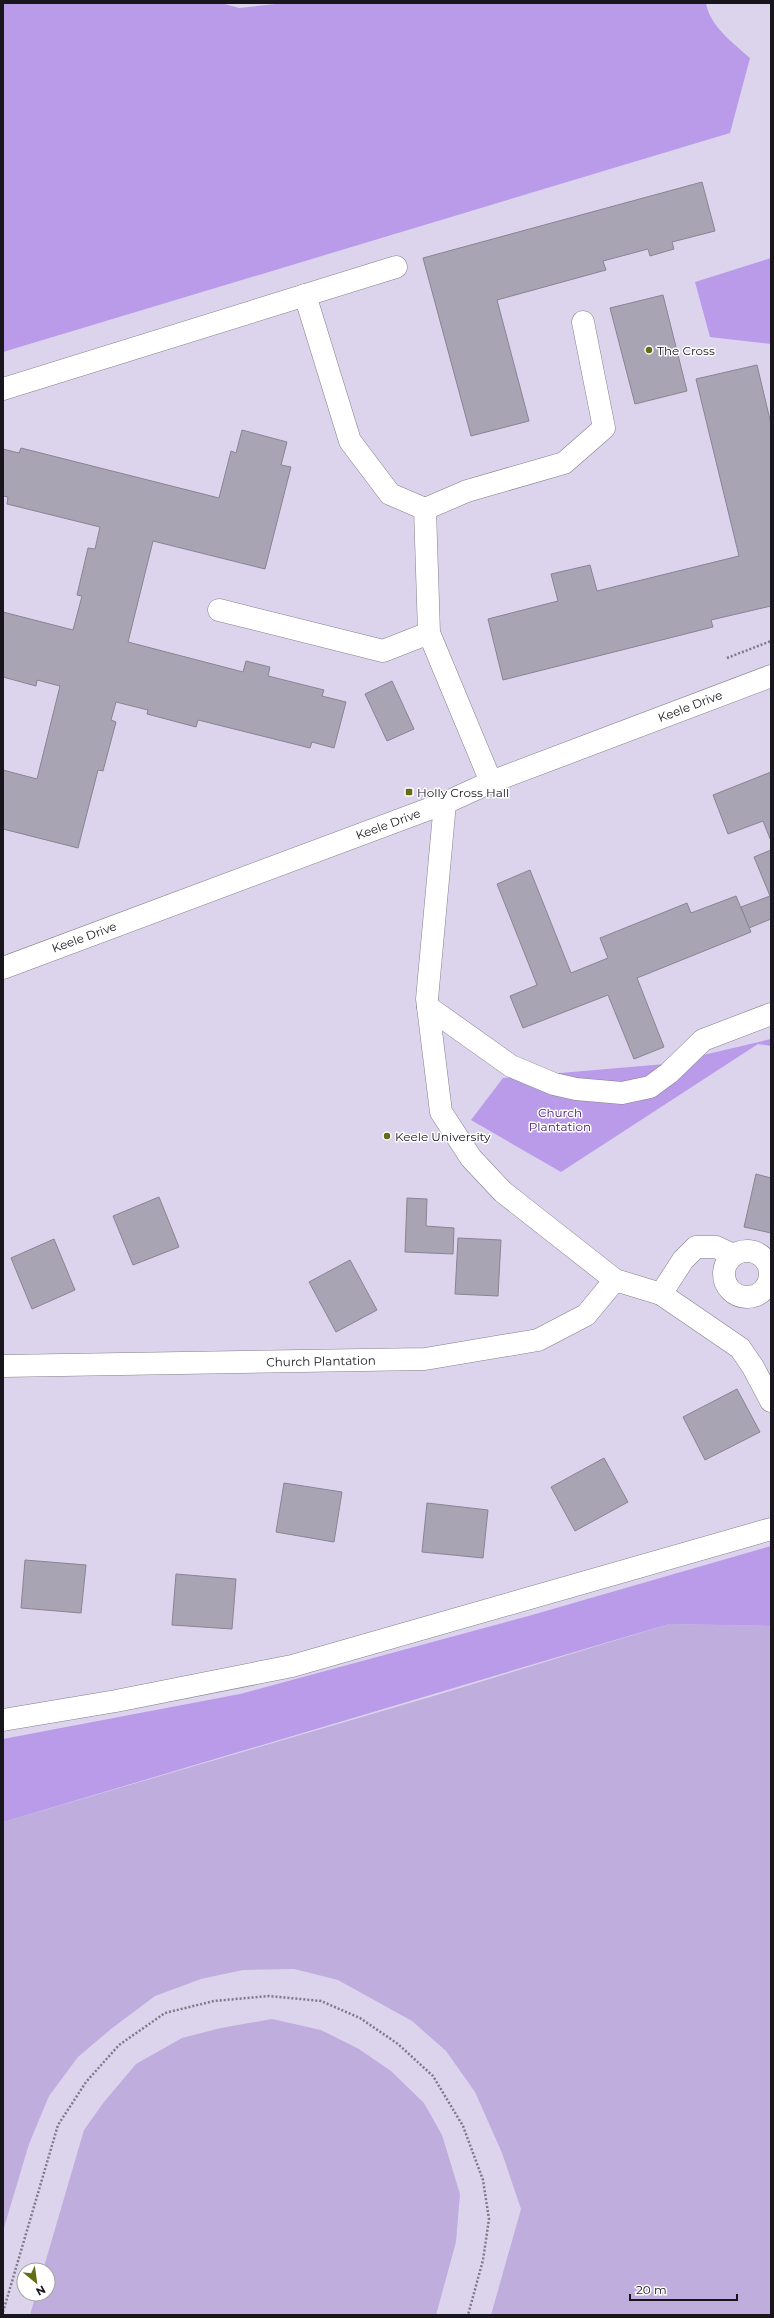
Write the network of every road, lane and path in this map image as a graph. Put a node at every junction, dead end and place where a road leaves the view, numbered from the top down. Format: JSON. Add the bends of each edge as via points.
{"nodes":[{"id":1,"x":396,"y":267,"type":"dead end"},
{"id":2,"x":305,"y":295,"type":"junction"},
{"id":3,"x":583,"y":322,"type":"dead end"},
{"id":4,"x":3,"y":389,"type":"edge"},
{"id":5,"x":425,"y":509,"type":"junction"},
{"id":6,"x":219,"y":610,"type":"dead end"},
{"id":7,"x":429,"y":633,"type":"junction"},
{"id":8,"x":771,"y":676,"type":"edge"},
{"id":9,"x":491,"y":782,"type":"junction"},
{"id":10,"x":445,"y":803,"type":"junction"},
{"id":11,"x":3,"y":968,"type":"edge"},
{"id":12,"x":428,"y":1006,"type":"junction"},
{"id":13,"x":771,"y":1014,"type":"edge"},
{"id":14,"x":733,"y":1256,"type":"dead end"},
{"id":15,"x":616,"y":1280,"type":"junction"},
{"id":16,"x":660,"y":1294,"type":"junction"},
{"id":17,"x":3,"y":1366,"type":"edge"},
{"id":18,"x":771,"y":1400,"type":"edge"},
{"id":19,"x":771,"y":1529,"type":"edge"},
{"id":20,"x":3,"y":1720,"type":"edge"},
{"id":21,"x":3,"y":2312,"type":"edge"},
{"id":22,"x":468,"y":2315,"type":"edge"}],
"edges":[{"from":1,"to":2,"type":"street"},
{"from":2,"to":4,"type":"street"},
{"from":2,"to":5,"type":"street","via":[[350,441],[390,494]]},
{"from":3,"to":5,"type":"street","via":[[604,428],[564,463],[467,491]]},
{"from":5,"to":7,"type":"street"},
{"from":6,"to":7,"type":"street","via":[[383,651]]},
{"from":7,"to":9,"type":"street"},
{"from":8,"to":9,"type":"street","name":"Keele Drive"},
{"from":9,"to":10,"type":"street","name":"Keele Drive"},
{"from":10,"to":11,"type":"street","name":"Keele Drive"},
{"from":10,"to":12,"type":"street"},
{"from":12,"to":13,"type":"street","via":[[518,1069],[576,1090],[622,1093],[650,1087],[669,1073],[703,1040]]},
{"from":12,"to":15,"type":"street","via":[[441,1112],[472,1158],[504,1192]]},
{"from":14,"to":16,"type":"street","via":[[716,1247],[696,1247],[683,1260]]},
{"from":15,"to":16,"type":"street"},
{"from":15,"to":17,"type":"street","name":"Church Plantation","via":[[586,1315],[538,1340],[425,1359]]},
{"from":16,"to":18,"type":"street","via":[[740,1348]]},
{"from":19,"to":20,"type":"street","via":[[292,1666],[116,1701]]},
{"from":21,"to":22,"type":"path","via":[[58,2125],[86,2082],[119,2045],[165,2013],[214,2001],[269,1996],[321,2001],[360,2018],[398,2044],[433,2076],[463,2126],[483,2180],[489,2219],[483,2260]]}]}
